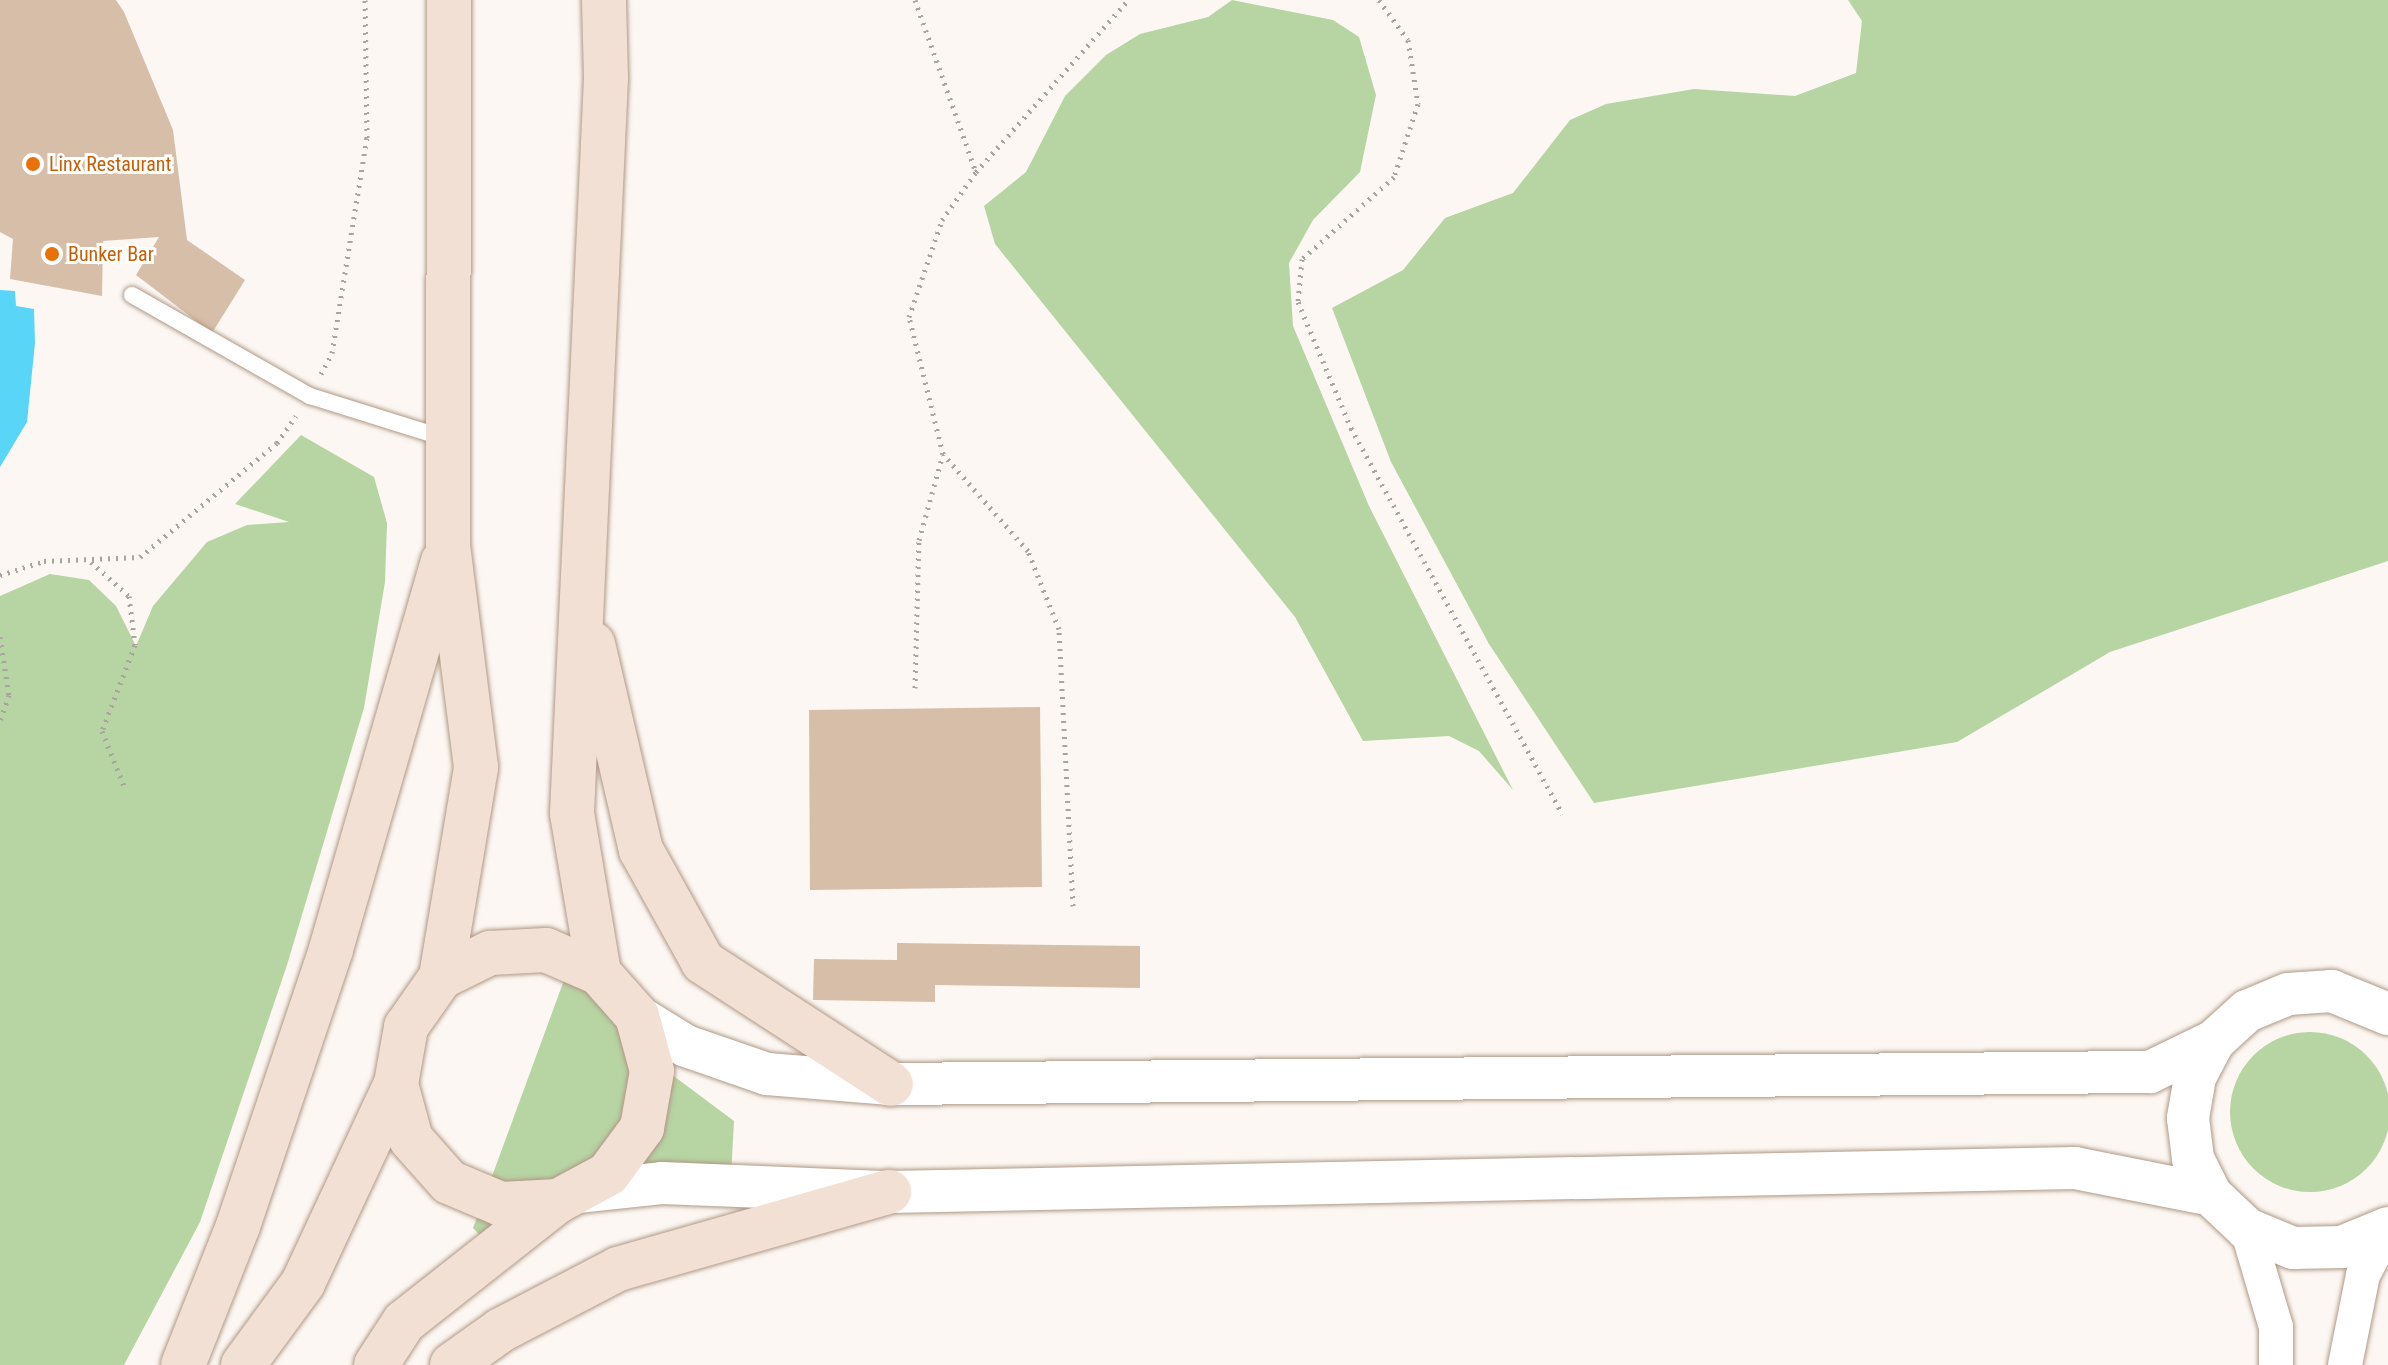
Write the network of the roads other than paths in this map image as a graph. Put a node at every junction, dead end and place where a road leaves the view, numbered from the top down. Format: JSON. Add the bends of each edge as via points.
{"nodes":[{"id":1,"x":449,"y":0,"type":"edge"},
{"id":2,"x":604,"y":0,"type":"edge"},
{"id":3,"x":617,"y":0,"type":"edge"},
{"id":4,"x":606,"y":78,"type":"junction"},
{"id":5,"x":132,"y":295,"type":"dead end"},
{"id":6,"x":452,"y":440,"type":"junction"},
{"id":7,"x":448,"y":544,"type":"junction"},
{"id":8,"x":579,"y":583,"type":"junction"},
{"id":9,"x":599,"y":973,"type":"junction"},
{"id":10,"x":441,"y":977,"type":"junction"},
{"id":11,"x":2383,"y":1009,"type":"edge"},
{"id":12,"x":637,"y":1016,"type":"junction"},
{"id":13,"x":2214,"y":1041,"type":"junction"},
{"id":14,"x":396,"y":1084,"type":"junction"},
{"id":15,"x":891,"y":1084,"type":"junction"},
{"id":16,"x":889,"y":1192,"type":"junction"},
{"id":17,"x":2211,"y":1195,"type":"junction"},
{"id":18,"x":568,"y":1196,"type":"junction"},
{"id":19,"x":2388,"y":1228,"type":"edge"},
{"id":20,"x":2247,"y":1229,"type":"junction"},
{"id":21,"x":183,"y":1365,"type":"edge"},
{"id":22,"x":243,"y":1365,"type":"edge"},
{"id":23,"x":376,"y":1365,"type":"edge"},
{"id":24,"x":452,"y":1365,"type":"edge"},
{"id":25,"x":2276,"y":1365,"type":"edge"},
{"id":26,"x":2345,"y":1365,"type":"edge"}],
"edges":[{"from":1,"to":6,"type":"main road"},
{"from":2,"to":4,"type":"main road"},
{"from":3,"to":4,"type":"lane"},
{"from":4,"to":8,"type":"main road"},
{"from":5,"to":6,"type":"lane","via":[[310,396]]},
{"from":6,"to":7,"type":"main road"},
{"from":7,"to":10,"type":"main road","via":[[476,767]]},
{"from":7,"to":21,"type":"main road","via":[[331,949],[238,1226]]},
{"from":8,"to":9,"type":"main road","via":[[572,813]]},
{"from":8,"to":15,"type":"main road","via":[[641,850],[703,962]]},
{"from":9,"to":10,"type":"main road","via":[[546,950],[490,953]]},
{"from":9,"to":12,"type":"main road"},
{"from":10,"to":14,"type":"main road","via":[[406,1027]]},
{"from":11,"to":13,"type":"street","via":[[2332,991],[2288,994],[2247,1011]]},
{"from":12,"to":15,"type":"street","via":[[686,1046],[767,1074]]},
{"from":12,"to":18,"type":"main road","via":[[652,1071],[642,1128],[608,1174]]},
{"from":13,"to":15,"type":"street","via":[[2150,1072]]},
{"from":13,"to":17,"type":"street","via":[[2195,1077],[2188,1118],[2193,1159]]},
{"from":14,"to":18,"type":"main road","via":[[411,1139],[449,1182],[501,1204]]},
{"from":14,"to":22,"type":"main road","via":[[303,1283]]},
{"from":16,"to":17,"type":"street","via":[[2075,1168]]},
{"from":16,"to":18,"type":"street","via":[[721,1183]]},
{"from":16,"to":24,"type":"main road","via":[[618,1269],[501,1330]]},
{"from":17,"to":20,"type":"street"},
{"from":18,"to":23,"type":"main road","via":[[404,1322]]},
{"from":19,"to":20,"type":"street","via":[[2342,1247],[2305,1248]]},
{"from":19,"to":26,"type":"street","via":[[2363,1275]]},
{"from":20,"to":25,"type":"street","via":[[2276,1327]]}]}
